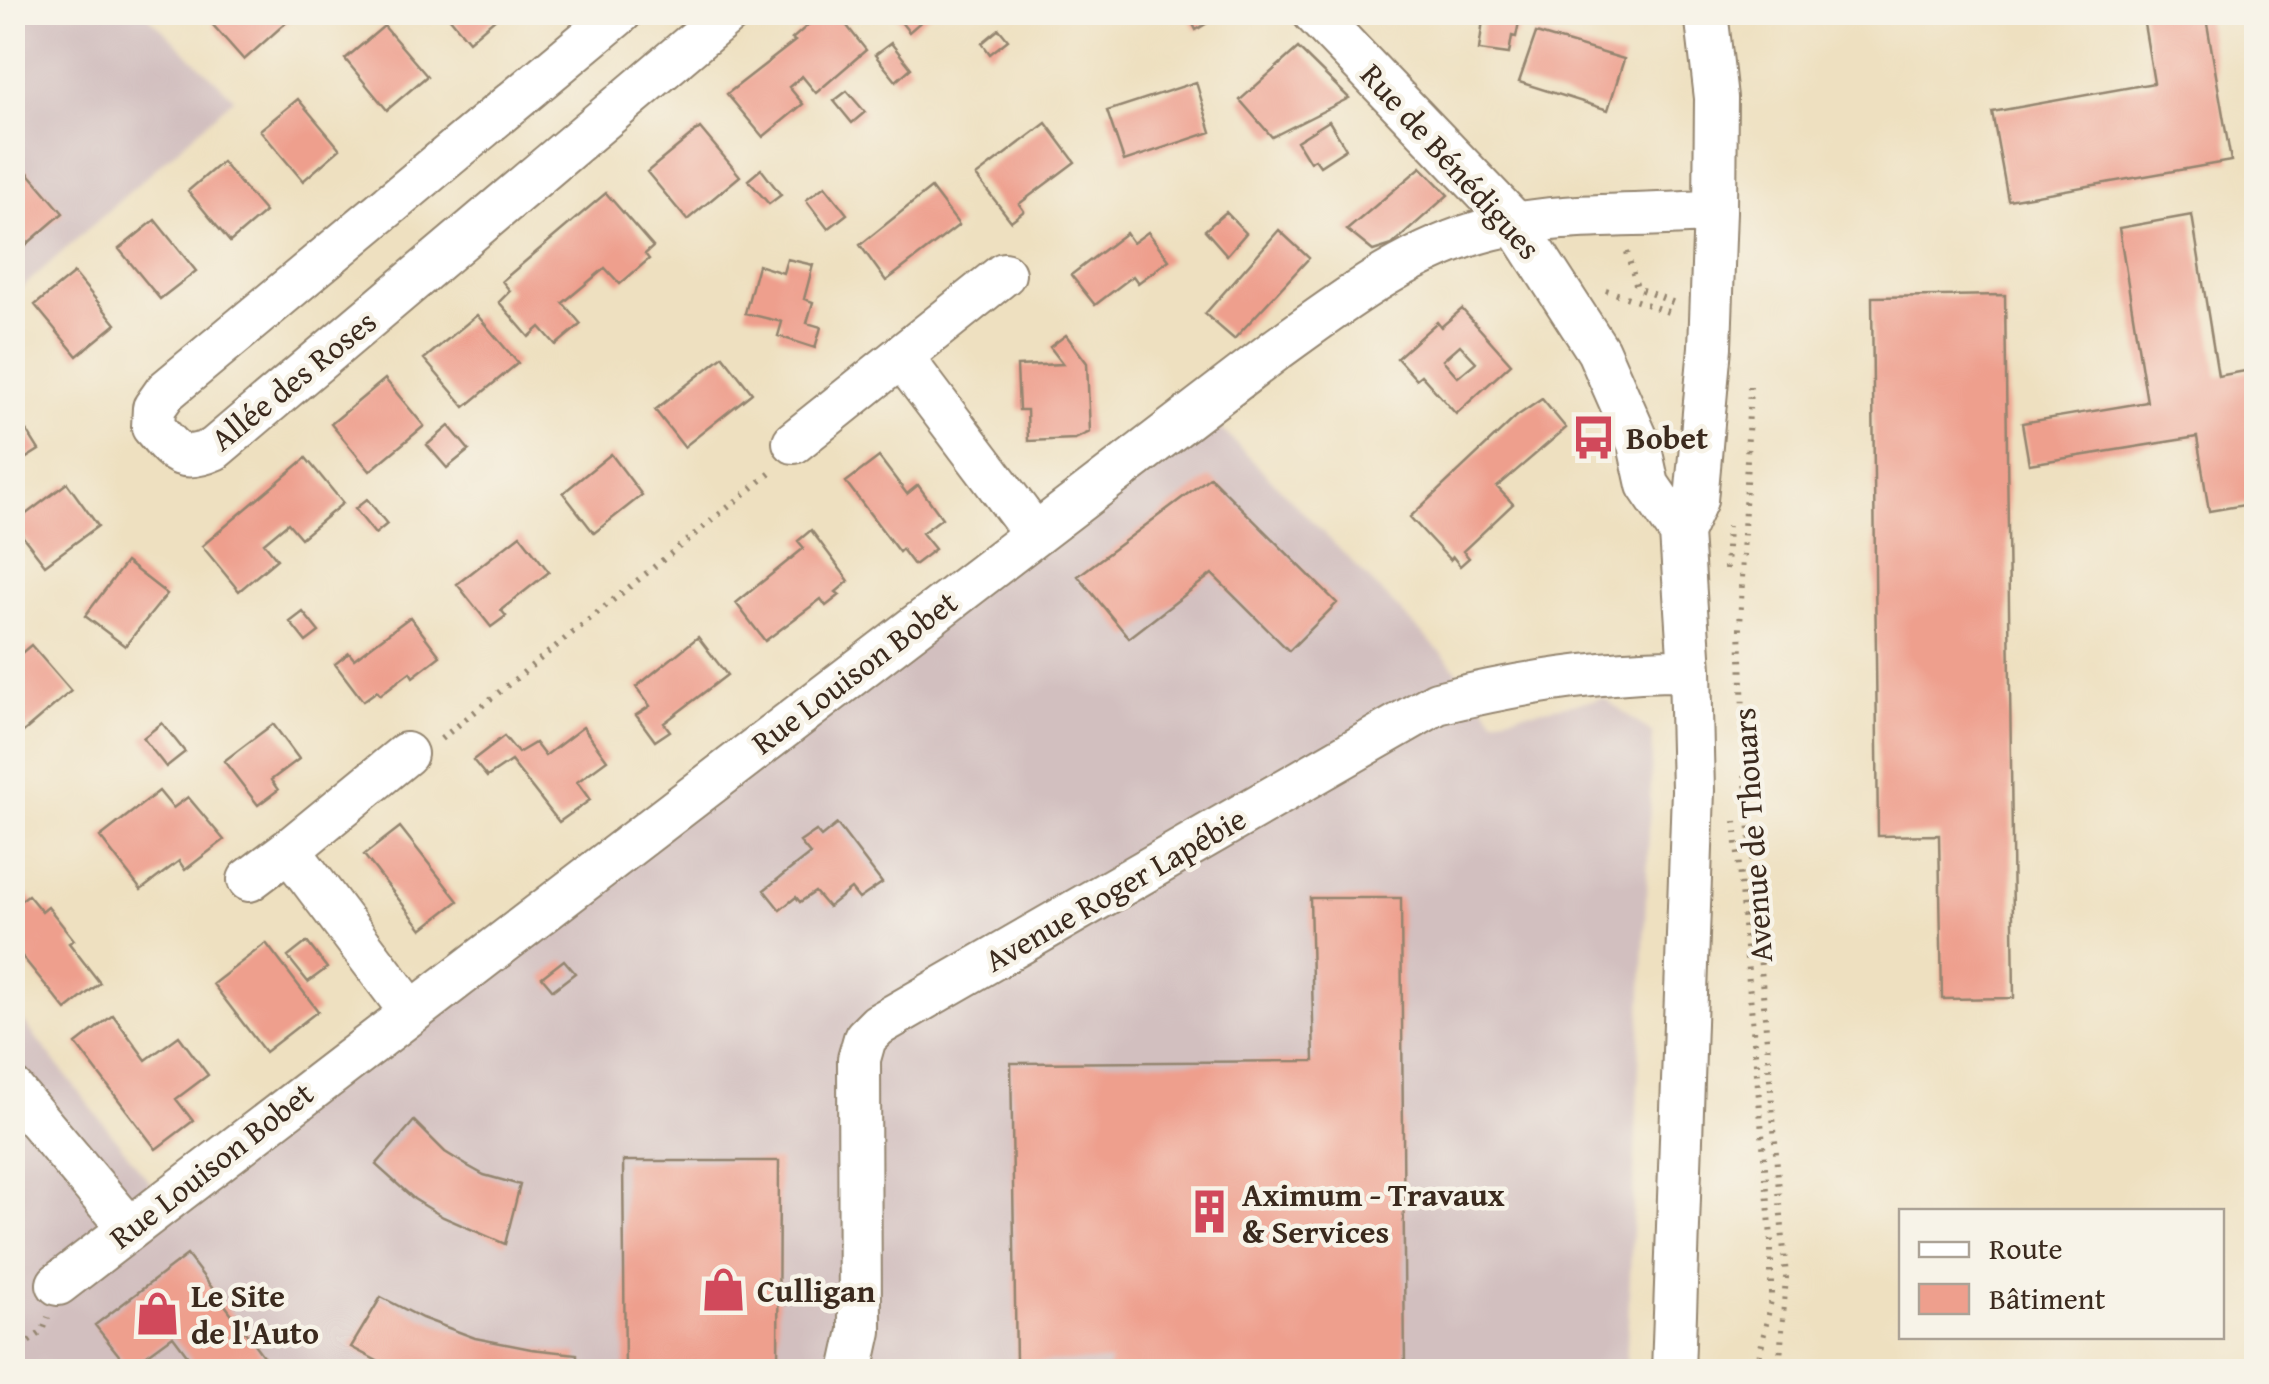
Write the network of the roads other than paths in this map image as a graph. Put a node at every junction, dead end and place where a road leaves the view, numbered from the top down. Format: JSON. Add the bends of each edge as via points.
{"nodes":[{"id":1,"x":621,"y":12,"type":"edge"},
{"id":2,"x":730,"y":12,"type":"edge"},
{"id":3,"x":1314,"y":12,"type":"edge"},
{"id":4,"x":1706,"y":12,"type":"edge"},
{"id":5,"x":1715,"y":212,"type":"junction"},
{"id":6,"x":1516,"y":224,"type":"junction"},
{"id":7,"x":1004,"y":274,"type":"dead end"},
{"id":8,"x":900,"y":356,"type":"junction"},
{"id":9,"x":794,"y":442,"type":"road end"},
{"id":10,"x":1034,"y":534,"type":"junction"},
{"id":11,"x":1681,"y":534,"type":"junction"},
{"id":12,"x":1690,"y":670,"type":"junction"},
{"id":13,"x":406,"y":754,"type":"road end"},
{"id":14,"x":289,"y":850,"type":"junction"},
{"id":15,"x":249,"y":880,"type":"dead end"},
{"id":16,"x":411,"y":1012,"type":"junction"},
{"id":17,"x":12,"y":1089,"type":"edge"},
{"id":18,"x":129,"y":1228,"type":"junction"},
{"id":19,"x":58,"y":1284,"type":"dead end"},
{"id":20,"x":851,"y":1372,"type":"edge"},
{"id":21,"x":1673,"y":1372,"type":"edge"}],
"edges":[{"from":1,"to":2,"type":"street","name":"Allée des Roses","via":[[166,391],[154,408],[154,427],[176,453],[195,458],[214,449]]},
{"from":3,"to":6,"type":"street","name":"Rue de Bénédigues"},
{"from":4,"to":5,"type":"street","name":"Avenue de Thouars","via":[[1716,98]]},
{"from":5,"to":6,"type":"street","name":"Rue Louison Bobet"},
{"from":5,"to":11,"type":"street","name":"Avenue de Thouars","via":[[1696,500]]},
{"from":6,"to":10,"type":"street","name":"Rue Louison Bobet","via":[[1415,258],[1352,294]]},
{"from":6,"to":11,"type":"street","name":"Rue de Bénédigues","via":[[1598,351],[1639,444],[1648,485]]},
{"from":7,"to":8,"type":"street"},
{"from":8,"to":9,"type":"street"},
{"from":8,"to":10,"type":"street"},
{"from":10,"to":16,"type":"street","name":"Rue Louison Bobet"},
{"from":11,"to":12,"type":"street","name":"Avenue de Thouars"},
{"from":12,"to":20,"type":"street","name":"Avenue Roger Lapébie","via":[[1498,688],[1437,703],[878,1025],[859,1058],[860,1331]]},
{"from":12,"to":21,"type":"street","name":"Avenue de Thouars","via":[[1693,790]]},
{"from":13,"to":14,"type":"street"},
{"from":14,"to":15,"type":"street"},
{"from":14,"to":16,"type":"street"},
{"from":16,"to":18,"type":"street","name":"Rue Louison Bobet"},
{"from":17,"to":18,"type":"street"},
{"from":18,"to":19,"type":"street","name":"Rue Louison Bobet"}]}
